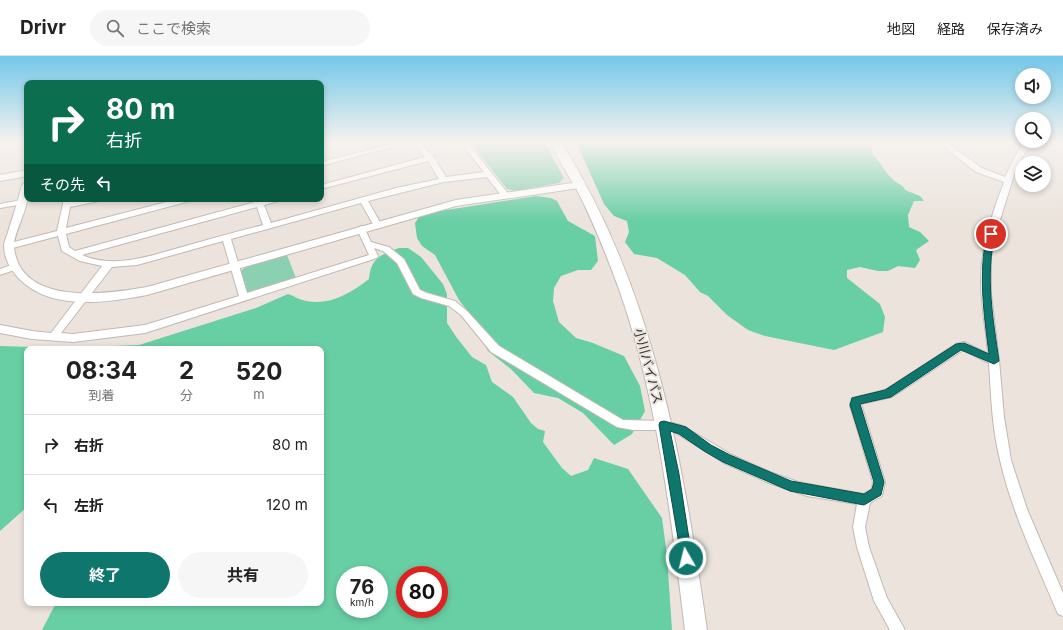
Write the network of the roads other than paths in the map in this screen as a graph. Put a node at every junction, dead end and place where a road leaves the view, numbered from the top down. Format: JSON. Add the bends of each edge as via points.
{"nodes":[{"id":1,"x":389,"y":169,"type":"edge"},
{"id":2,"x":437,"y":169,"type":"edge"},
{"id":3,"x":485,"y":169,"type":"edge"},
{"id":4,"x":570,"y":169,"type":"edge"},
{"id":5,"x":977,"y":169,"type":"edge"},
{"id":6,"x":1013,"y":169,"type":"edge"},
{"id":7,"x":24,"y":174,"type":"edge"},
{"id":8,"x":489,"y":174,"type":"junction"},
{"id":9,"x":0,"y":178,"type":"edge"},
{"id":10,"x":444,"y":180,"type":"junction"},
{"id":11,"x":1008,"y":181,"type":"junction"},
{"id":12,"x":579,"y":185,"type":"junction"},
{"id":13,"x":324,"y":186,"type":"edge"},
{"id":14,"x":24,"y":195,"type":"edge"},
{"id":15,"x":506,"y":196,"type":"junction"},
{"id":16,"x":363,"y":200,"type":"junction"},
{"id":17,"x":22,"y":202,"type":"junction"},
{"id":18,"x":176,"y":202,"type":"edge"},
{"id":19,"x":256,"y":202,"type":"edge"},
{"id":20,"x":259,"y":202,"type":"edge"},
{"id":21,"x":67,"y":203,"type":"edge"},
{"id":22,"x":0,"y":206,"type":"edge"},
{"id":23,"x":377,"y":224,"type":"junction"},
{"id":24,"x":268,"y":226,"type":"junction"},
{"id":25,"x":361,"y":228,"type":"junction"},
{"id":26,"x":61,"y":232,"type":"junction"},
{"id":27,"x":226,"y":238,"type":"junction"},
{"id":28,"x":369,"y":245,"type":"junction"},
{"id":29,"x":9,"y":246,"type":"junction"},
{"id":30,"x":74,"y":254,"type":"junction"},
{"id":31,"x":109,"y":264,"type":"junction"},
{"id":32,"x":235,"y":266,"type":"junction"},
{"id":33,"x":14,"y":267,"type":"junction"},
{"id":34,"x":0,"y":272,"type":"edge"},
{"id":35,"x":244,"y":297,"type":"junction"},
{"id":36,"x":82,"y":298,"type":"junction"},
{"id":37,"x":0,"y":329,"type":"edge"},
{"id":38,"x":53,"y":337,"type":"junction"},
{"id":39,"x":994,"y":361,"type":"junction"},
{"id":40,"x":664,"y":425,"type":"junction"},
{"id":41,"x":864,"y":500,"type":"junction"},
{"id":42,"x":1063,"y":609,"type":"edge"},
{"id":43,"x":896,"y":629,"type":"edge"},
{"id":44,"x":696,"y":630,"type":"edge"}],
"edges":[{"from":1,"to":13,"type":"street"},
{"from":2,"to":10,"type":"street"},
{"from":3,"to":8,"type":"street"},
{"from":4,"to":12,"type":"highway","name":"小川バイパス"},
{"from":5,"to":11,"type":"street"},
{"from":6,"to":11,"type":"street"},
{"from":7,"to":9,"type":"street"},
{"from":8,"to":10,"type":"street"},
{"from":8,"to":15,"type":"street"},
{"from":10,"to":16,"type":"street"},
{"from":11,"to":39,"type":"street","via":[[987,250],[986,294]]},
{"from":12,"to":15,"type":"street"},
{"from":12,"to":40,"type":"highway","name":"小川バイパス","via":[[600,224],[619,269],[649,362]]},
{"from":14,"to":17,"type":"street"},
{"from":15,"to":23,"type":"street","via":[[456,203]]},
{"from":16,"to":23,"type":"street"},
{"from":16,"to":24,"type":"street"},
{"from":17,"to":22,"type":"street"},
{"from":17,"to":29,"type":"street"},
{"from":18,"to":26,"type":"street"},
{"from":19,"to":30,"type":"street"},
{"from":20,"to":24,"type":"street"},
{"from":21,"to":26,"type":"street"},
{"from":23,"to":25,"type":"street"},
{"from":24,"to":27,"type":"street"},
{"from":25,"to":28,"type":"street"},
{"from":25,"to":32,"type":"street"},
{"from":26,"to":29,"type":"street"},
{"from":26,"to":30,"type":"street","via":[[65,249]]},
{"from":27,"to":31,"type":"street","via":[[137,262]]},
{"from":27,"to":32,"type":"street"},
{"from":28,"to":35,"type":"street","via":[[374,256]]},
{"from":28,"to":40,"type":"street","via":[[373,244],[386,250],[401,261],[416,292],[452,303],[495,349],[541,378],[621,424]]},
{"from":29,"to":33,"type":"street"},
{"from":30,"to":31,"type":"street","via":[[82,260]]},
{"from":31,"to":36,"type":"street"},
{"from":32,"to":35,"type":"street"},
{"from":32,"to":36,"type":"street","via":[[120,297]]},
{"from":33,"to":34,"type":"street"},
{"from":33,"to":36,"type":"street","via":[[23,279],[50,294]]},
{"from":35,"to":38,"type":"street","via":[[145,329],[73,338]]},
{"from":36,"to":38,"type":"street"},
{"from":37,"to":38,"type":"street"},
{"from":39,"to":41,"type":"street","via":[[964,346],[960,347],[888,394],[856,401],[855,405],[879,482],[878,492]]},
{"from":39,"to":42,"type":"street","via":[[1000,423],[1009,473],[1026,524]]},
{"from":40,"to":41,"type":"street","via":[[682,430],[726,458],[790,486]]},
{"from":40,"to":44,"type":"highway","name":"小川バイパス","via":[[684,536]]},
{"from":41,"to":43,"type":"street","via":[[859,527],[863,547],[881,601]]}]}
